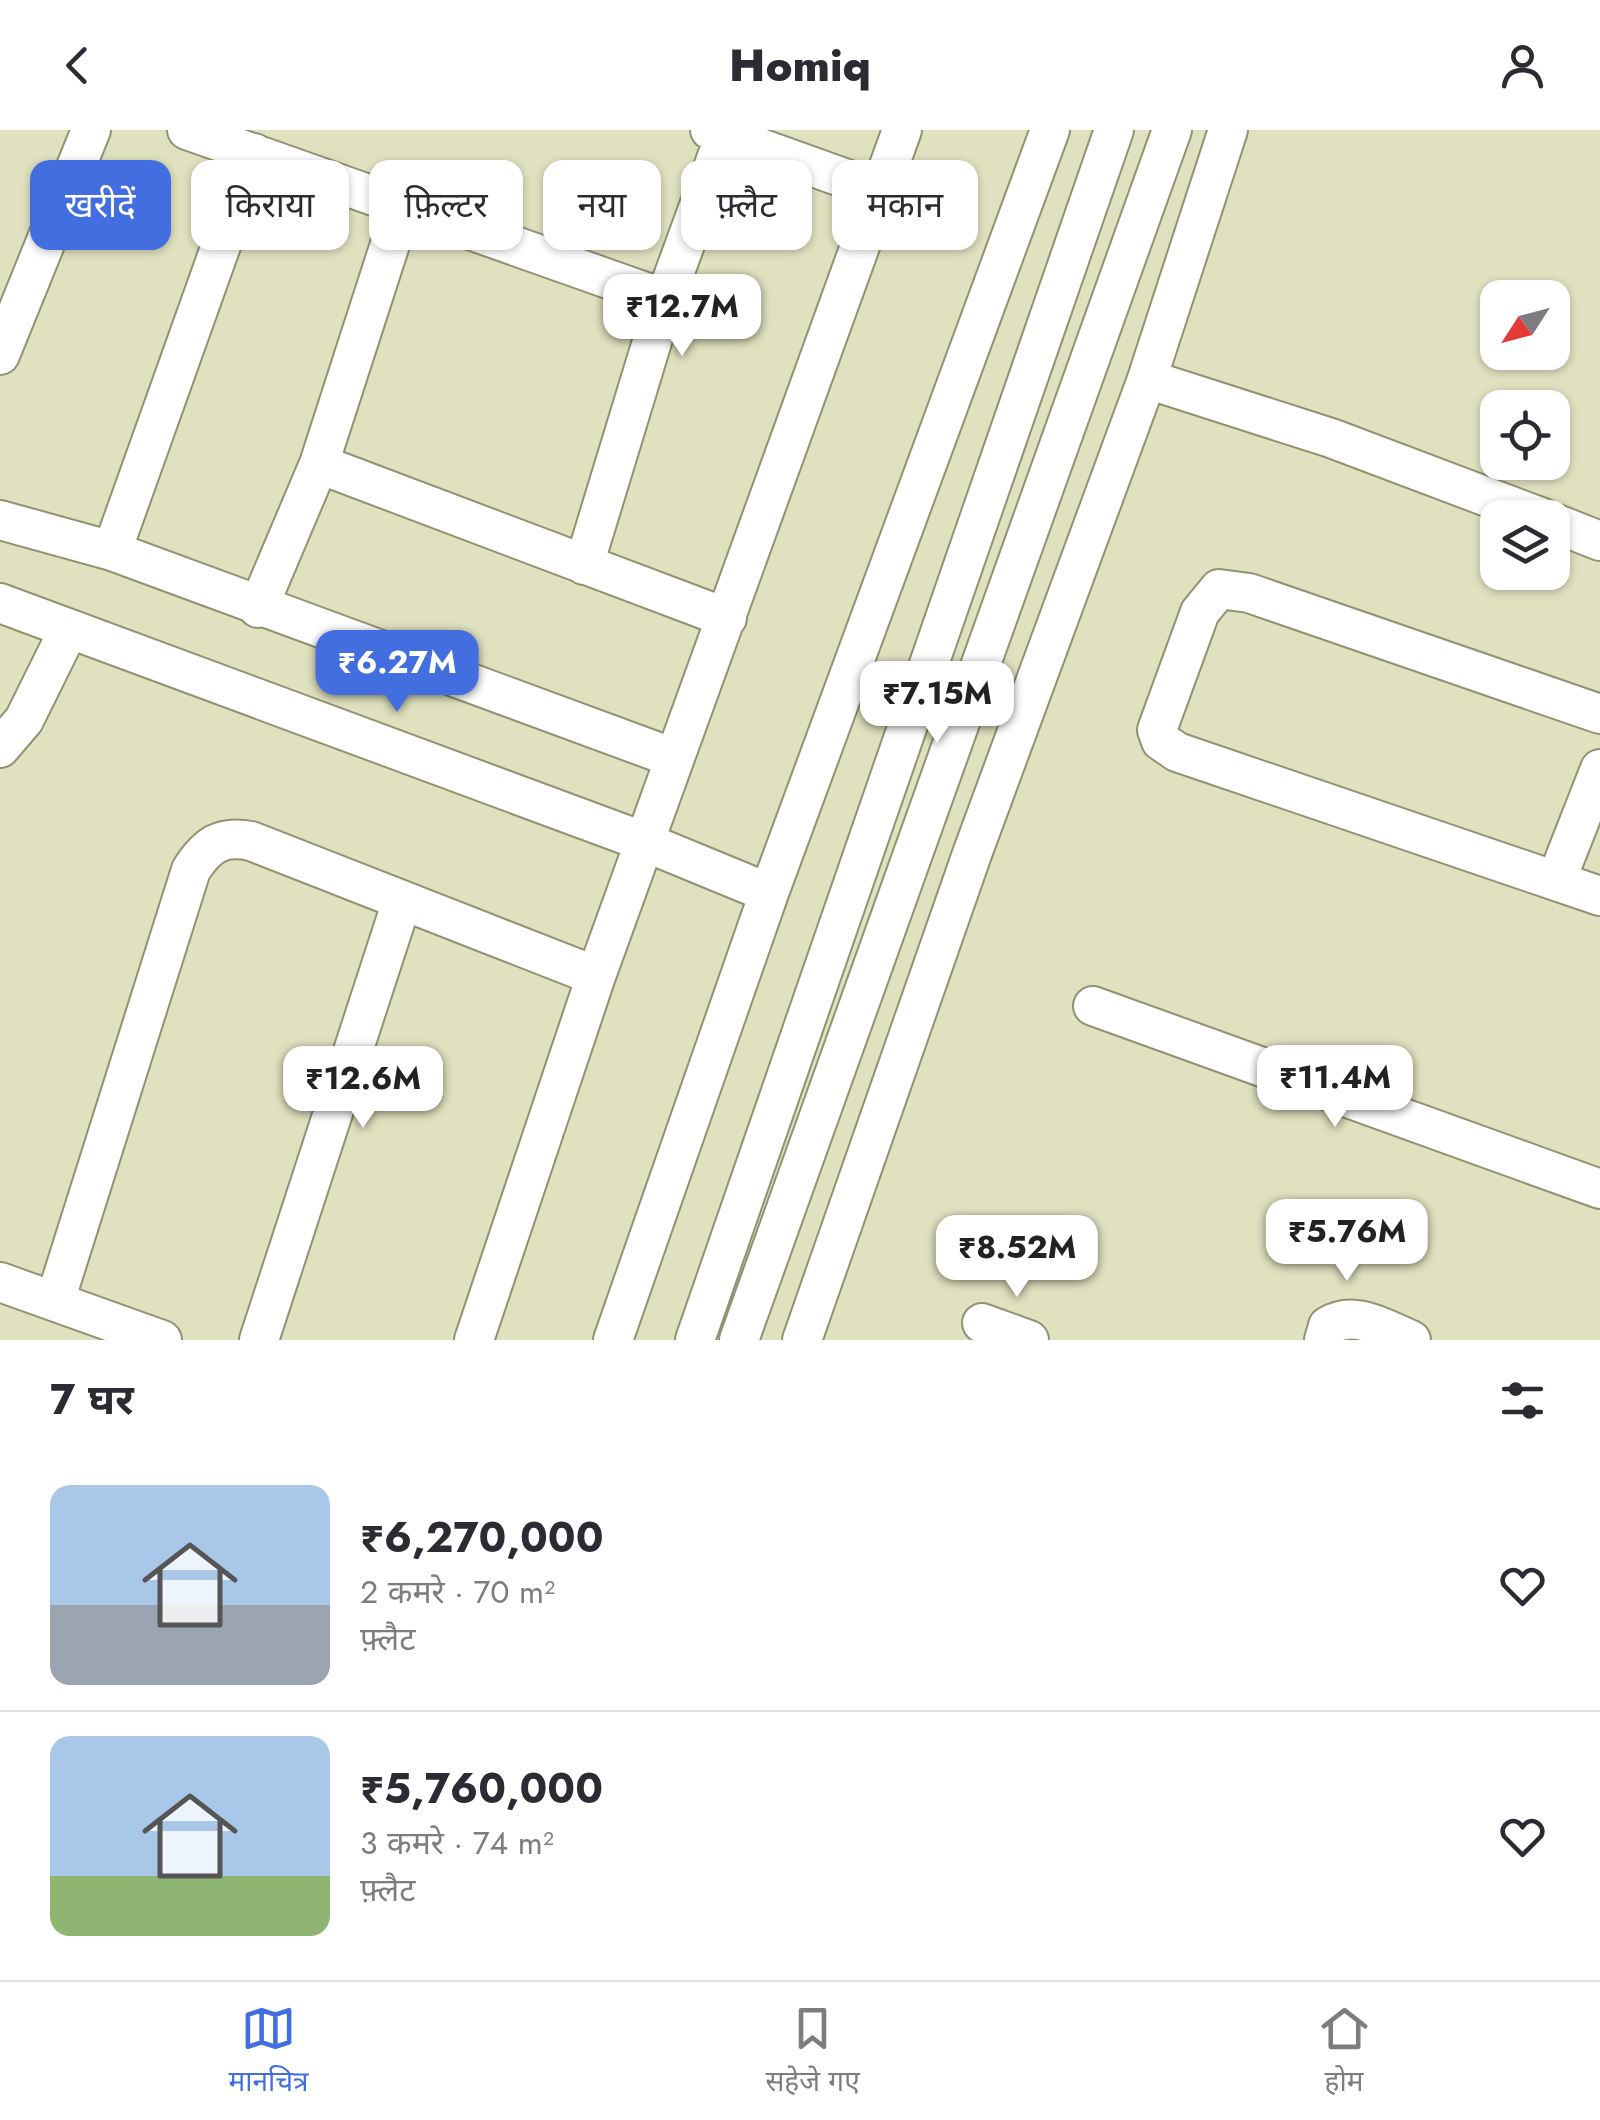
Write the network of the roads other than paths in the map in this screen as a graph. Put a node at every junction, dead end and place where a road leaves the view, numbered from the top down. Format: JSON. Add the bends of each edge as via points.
{"nodes":[{"id":1,"x":91,"y":130,"type":"edge"},
{"id":2,"x":188,"y":130,"type":"edge"},
{"id":3,"x":902,"y":130,"type":"edge"},
{"id":4,"x":1050,"y":130,"type":"edge"},
{"id":5,"x":1114,"y":130,"type":"edge"},
{"id":6,"x":1172,"y":130,"type":"edge"},
{"id":7,"x":1228,"y":130,"type":"edge"},
{"id":8,"x":718,"y":133,"type":"edge"},
{"id":9,"x":254,"y":153,"type":"junction"},
{"id":10,"x":891,"y":160,"type":"edge"},
{"id":11,"x":832,"y":174,"type":"edge"},
{"id":12,"x":369,"y":192,"type":"edge"},
{"id":13,"x":523,"y":247,"type":"edge"},
{"id":14,"x":389,"y":250,"type":"edge"},
{"id":15,"x":859,"y":250,"type":"edge"},
{"id":16,"x":666,"y":298,"type":"junction"},
{"id":17,"x":0,"y":355,"type":"edge"},
{"id":18,"x":1147,"y":379,"type":"junction"},
{"id":19,"x":319,"y":464,"type":"junction"},
{"id":20,"x":1495,"y":500,"type":"edge"},
{"id":21,"x":0,"y":520,"type":"edge"},
{"id":22,"x":1570,"y":530,"type":"edge"},
{"id":23,"x":1600,"y":542,"type":"edge"},
{"id":24,"x":112,"y":551,"type":"junction"},
{"id":25,"x":584,"y":565,"type":"junction"},
{"id":26,"x":0,"y":603,"type":"edge"},
{"id":27,"x":258,"y":608,"type":"junction"},
{"id":28,"x":727,"y":618,"type":"junction"},
{"id":29,"x":68,"y":629,"type":"junction"},
{"id":30,"x":1600,"y":714,"type":"edge"},
{"id":31,"x":0,"y":748,"type":"edge"},
{"id":32,"x":674,"y":758,"type":"junction"},
{"id":33,"x":1600,"y":769,"type":"edge"},
{"id":34,"x":645,"y":842,"type":"junction"},
{"id":35,"x":1556,"y":881,"type":"junction"},
{"id":36,"x":769,"y":893,"type":"junction"},
{"id":37,"x":1600,"y":896,"type":"edge"},
{"id":38,"x":402,"y":900,"type":"junction"},
{"id":39,"x":596,"y":976,"type":"junction"},
{"id":40,"x":1093,"y":1006,"type":"dead end"},
{"id":41,"x":1600,"y":1188,"type":"edge"},
{"id":42,"x":0,"y":1282,"type":"edge"},
{"id":43,"x":55,"y":1301,"type":"junction"},
{"id":44,"x":982,"y":1323,"type":"dead end"},
{"id":45,"x":162,"y":1340,"type":"edge"},
{"id":46,"x":259,"y":1340,"type":"edge"},
{"id":47,"x":474,"y":1340,"type":"edge"},
{"id":48,"x":613,"y":1340,"type":"edge"},
{"id":49,"x":695,"y":1340,"type":"edge"},
{"id":50,"x":739,"y":1340,"type":"edge"},
{"id":51,"x":802,"y":1340,"type":"edge"},
{"id":52,"x":1030,"y":1340,"type":"edge"},
{"id":53,"x":1324,"y":1340,"type":"edge"},
{"id":54,"x":1411,"y":1340,"type":"edge"}],
"edges":[{"from":1,"to":17,"type":"street"},
{"from":2,"to":9,"type":"street"},
{"from":3,"to":10,"type":"street"},
{"from":4,"to":36,"type":"street"},
{"from":5,"to":49,"type":"street"},
{"from":6,"to":50,"type":"street"},
{"from":7,"to":18,"type":"street"},
{"from":8,"to":11,"type":"street"},
{"from":8,"to":16,"type":"street"},
{"from":9,"to":12,"type":"street"},
{"from":9,"to":24,"type":"street"},
{"from":13,"to":16,"type":"street"},
{"from":14,"to":19,"type":"street"},
{"from":15,"to":28,"type":"street"},
{"from":16,"to":25,"type":"street"},
{"from":18,"to":20,"type":"street"},
{"from":18,"to":51,"type":"street"},
{"from":19,"to":25,"type":"street"},
{"from":19,"to":27,"type":"street"},
{"from":21,"to":24,"type":"street"},
{"from":22,"to":23,"type":"street"},
{"from":24,"to":27,"type":"street"},
{"from":25,"to":28,"type":"street"},
{"from":26,"to":29,"type":"street"},
{"from":27,"to":32,"type":"street"},
{"from":28,"to":32,"type":"street"},
{"from":29,"to":31,"type":"street","via":[[24,720]]},
{"from":29,"to":34,"type":"street"},
{"from":30,"to":35,"type":"street","via":[[1219,588],[1200,612],[1157,730],[1178,752]]},
{"from":32,"to":34,"type":"street"},
{"from":33,"to":35,"type":"street"},
{"from":34,"to":36,"type":"street"},
{"from":34,"to":39,"type":"street"},
{"from":35,"to":37,"type":"street"},
{"from":36,"to":48,"type":"street"},
{"from":38,"to":39,"type":"street"},
{"from":38,"to":43,"type":"street","via":[[251,841],[232,837],[205,849],[191,870]]},
{"from":38,"to":46,"type":"street"},
{"from":39,"to":47,"type":"street"},
{"from":40,"to":41,"type":"street"},
{"from":42,"to":43,"type":"street"},
{"from":43,"to":45,"type":"street"},
{"from":44,"to":52,"type":"street"},
{"from":53,"to":54,"type":"street","via":[[1328,1326],[1341,1318]]}]}
